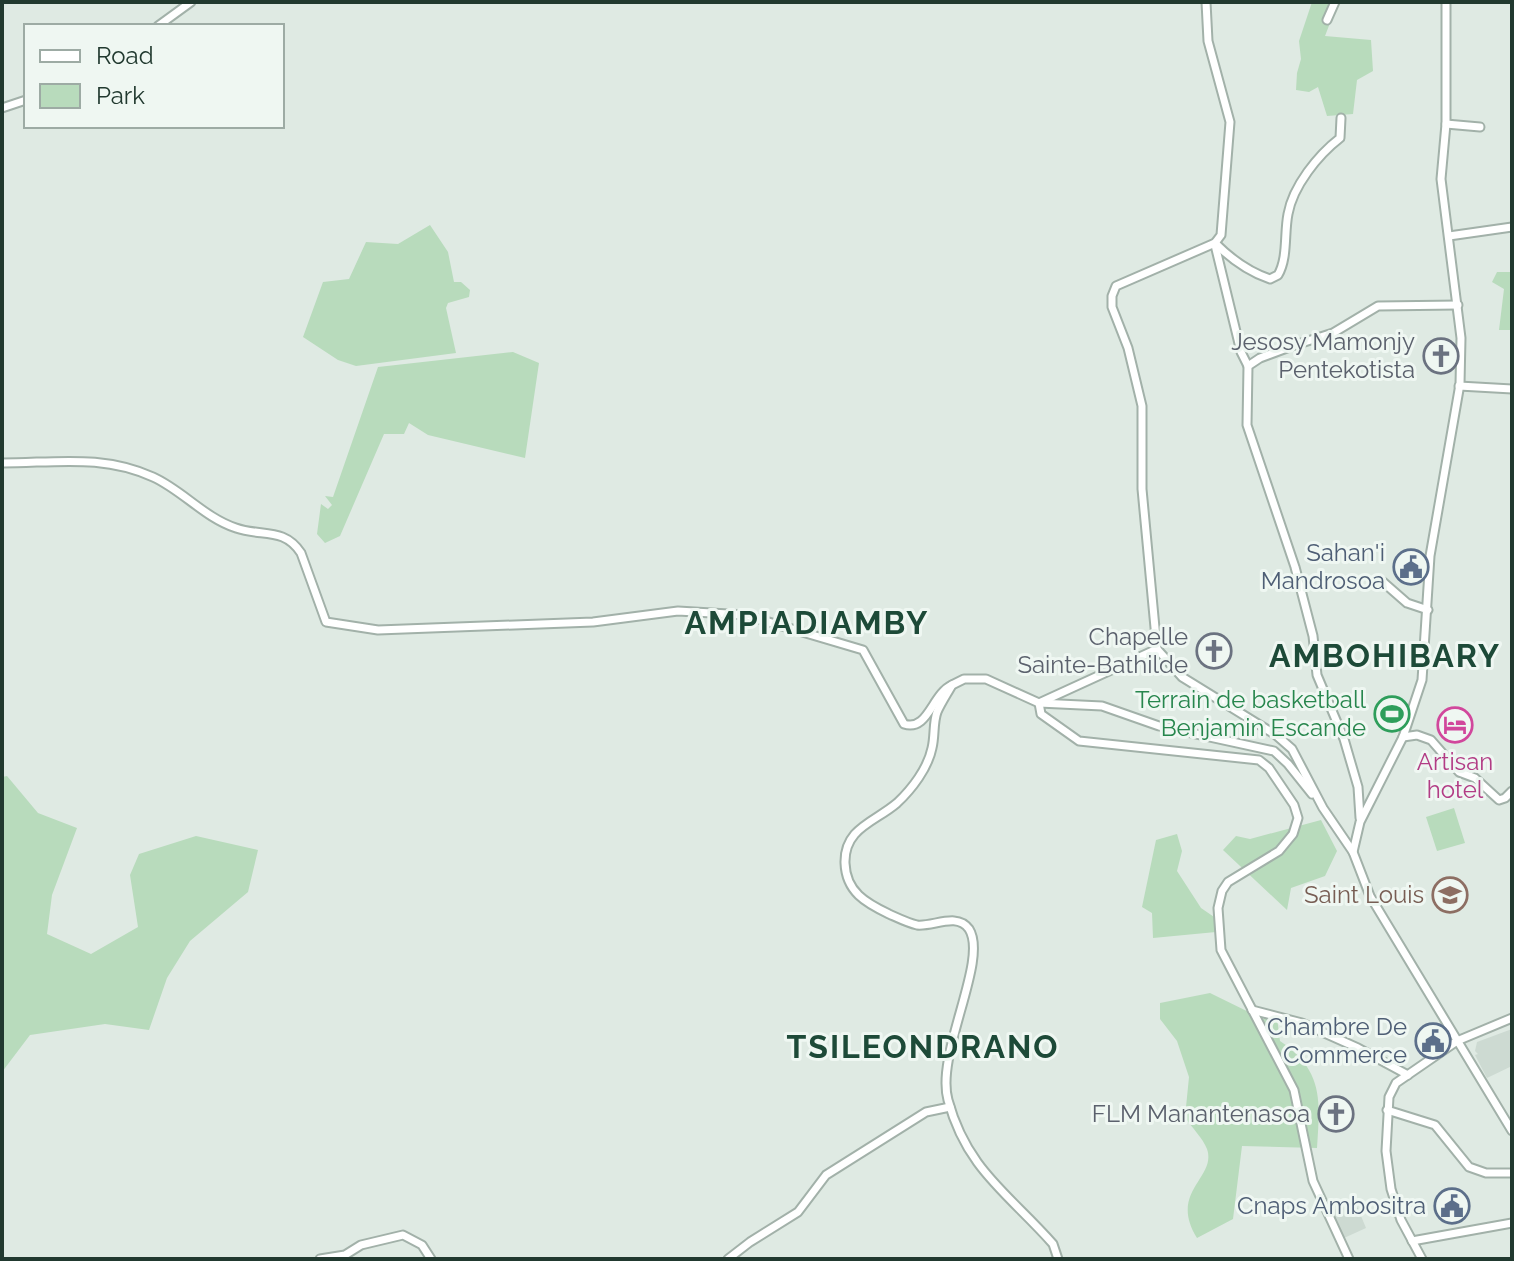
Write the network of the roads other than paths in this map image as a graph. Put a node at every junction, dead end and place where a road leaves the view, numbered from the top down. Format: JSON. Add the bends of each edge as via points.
{"nodes":[{"id":1,"x":191,"y":2,"type":"edge"},
{"id":2,"x":1206,"y":2,"type":"edge"},
{"id":3,"x":1335,"y":2,"type":"edge"},
{"id":4,"x":1446,"y":2,"type":"edge"},
{"id":5,"x":1327,"y":20,"type":"dead end"},
{"id":6,"x":161,"y":24,"type":"edge"},
{"id":7,"x":24,"y":101,"type":"edge"},
{"id":8,"x":2,"y":108,"type":"edge"},
{"id":9,"x":1341,"y":118,"type":"dead end"},
{"id":10,"x":1446,"y":124,"type":"junction"},
{"id":11,"x":1480,"y":127,"type":"dead end"},
{"id":12,"x":1512,"y":227,"type":"edge"},
{"id":13,"x":1449,"y":236,"type":"junction"},
{"id":14,"x":1215,"y":243,"type":"junction"},
{"id":15,"x":1458,"y":305,"type":"junction"},
{"id":16,"x":1248,"y":366,"type":"junction"},
{"id":17,"x":1459,"y":386,"type":"junction"},
{"id":18,"x":1512,"y":389,"type":"edge"},
{"id":19,"x":2,"y":463,"type":"edge"},
{"id":20,"x":1383,"y":582,"type":"dead end"},
{"id":21,"x":1428,"y":610,"type":"junction"},
{"id":22,"x":1157,"y":649,"type":"junction"},
{"id":23,"x":952,"y":685,"type":"junction"},
{"id":24,"x":1039,"y":703,"type":"junction"},
{"id":25,"x":1403,"y":737,"type":"junction"},
{"id":26,"x":1512,"y":791,"type":"edge"},
{"id":27,"x":1323,"y":808,"type":"junction"},
{"id":28,"x":1360,"y":822,"type":"junction"},
{"id":29,"x":1353,"y":852,"type":"junction"},
{"id":30,"x":1252,"y":1010,"type":"junction"},
{"id":31,"x":1512,"y":1018,"type":"edge"},
{"id":32,"x":1457,"y":1041,"type":"junction"},
{"id":33,"x":1408,"y":1075,"type":"junction"},
{"id":34,"x":950,"y":1107,"type":"junction"},
{"id":35,"x":1387,"y":1110,"type":"junction"},
{"id":36,"x":1512,"y":1131,"type":"edge"},
{"id":37,"x":1512,"y":1173,"type":"edge"},
{"id":38,"x":1512,"y":1223,"type":"edge"},
{"id":39,"x":1412,"y":1241,"type":"junction"},
{"id":40,"x":320,"y":1259,"type":"edge"},
{"id":41,"x":431,"y":1259,"type":"edge"},
{"id":42,"x":728,"y":1259,"type":"edge"},
{"id":43,"x":1058,"y":1259,"type":"edge"},
{"id":44,"x":1349,"y":1259,"type":"edge"},
{"id":45,"x":1422,"y":1259,"type":"edge"}],
"edges":[{"from":1,"to":6,"type":"street"},
{"from":2,"to":14,"type":"street","via":[[1208,41],[1230,122],[1221,235]]},
{"from":3,"to":5,"type":"street"},
{"from":4,"to":10,"type":"street"},
{"from":7,"to":8,"type":"street"},
{"from":9,"to":14,"type":"street","via":[[1340,138],[1322,152],[1288,211],[1278,275],[1259,275]]},
{"from":10,"to":11,"type":"street"},
{"from":10,"to":13,"type":"street","via":[[1441,179]]},
{"from":12,"to":13,"type":"street"},
{"from":13,"to":15,"type":"street"},
{"from":14,"to":16,"type":"street"},
{"from":14,"to":22,"type":"street","via":[[1116,286],[1112,296],[1142,406],[1142,489]]},
{"from":15,"to":16,"type":"street","via":[[1378,306],[1333,333]]},
{"from":15,"to":17,"type":"street"},
{"from":16,"to":28,"type":"street","via":[[1247,425],[1295,567],[1317,675],[1358,787]]},
{"from":17,"to":18,"type":"street"},
{"from":17,"to":21,"type":"street","via":[[1430,556]]},
{"from":19,"to":23,"type":"street","via":[[74,459],[116,464],[154,477],[234,528],[285,537],[301,553],[326,622],[394,630],[593,622],[678,611],[745,615],[863,650],[904,724],[912,727]]},
{"from":20,"to":21,"type":"street","via":[[1407,603]]},
{"from":21,"to":25,"type":"street","via":[[1422,680]]},
{"from":22,"to":24,"type":"street"},
{"from":22,"to":27,"type":"street","via":[[1182,677],[1292,749]]},
{"from":23,"to":24,"type":"street","via":[[986,679]]},
{"from":23,"to":34,"type":"street","via":[[937,713],[928,765],[897,803],[849,839],[845,860],[846,877],[865,903],[918,925],[958,921],[970,931],[973,951],[946,1076]]},
{"from":24,"to":27,"type":"street","via":[[1102,706],[1159,726],[1274,751]]},
{"from":24,"to":30,"type":"street","via":[[1041,714],[1079,741],[1259,760],[1269,768],[1294,805],[1298,818],[1293,834],[1270,857],[1228,882],[1218,908],[1221,950]]},
{"from":25,"to":26,"type":"street","via":[[1431,740],[1459,772],[1475,778],[1499,800]]},
{"from":25,"to":28,"type":"street"},
{"from":27,"to":29,"type":"street"},
{"from":28,"to":29,"type":"street"},
{"from":29,"to":32,"type":"street","via":[[1370,896]]},
{"from":30,"to":33,"type":"street","via":[[1302,1023]]},
{"from":30,"to":44,"type":"street","via":[[1294,1090],[1311,1172]]},
{"from":31,"to":32,"type":"street"},
{"from":32,"to":33,"type":"street"},
{"from":32,"to":36,"type":"street"},
{"from":33,"to":35,"type":"street","via":[[1396,1083]]},
{"from":34,"to":42,"type":"street","via":[[926,1112],[826,1175],[798,1212]]},
{"from":34,"to":43,"type":"street","via":[[973,1159],[1053,1244]]},
{"from":35,"to":37,"type":"street","via":[[1435,1125],[1469,1167]]},
{"from":35,"to":39,"type":"street","via":[[1391,1189]]},
{"from":38,"to":39,"type":"street"},
{"from":39,"to":45,"type":"street"},
{"from":40,"to":41,"type":"street","via":[[403,1235],[422,1245]]}]}
